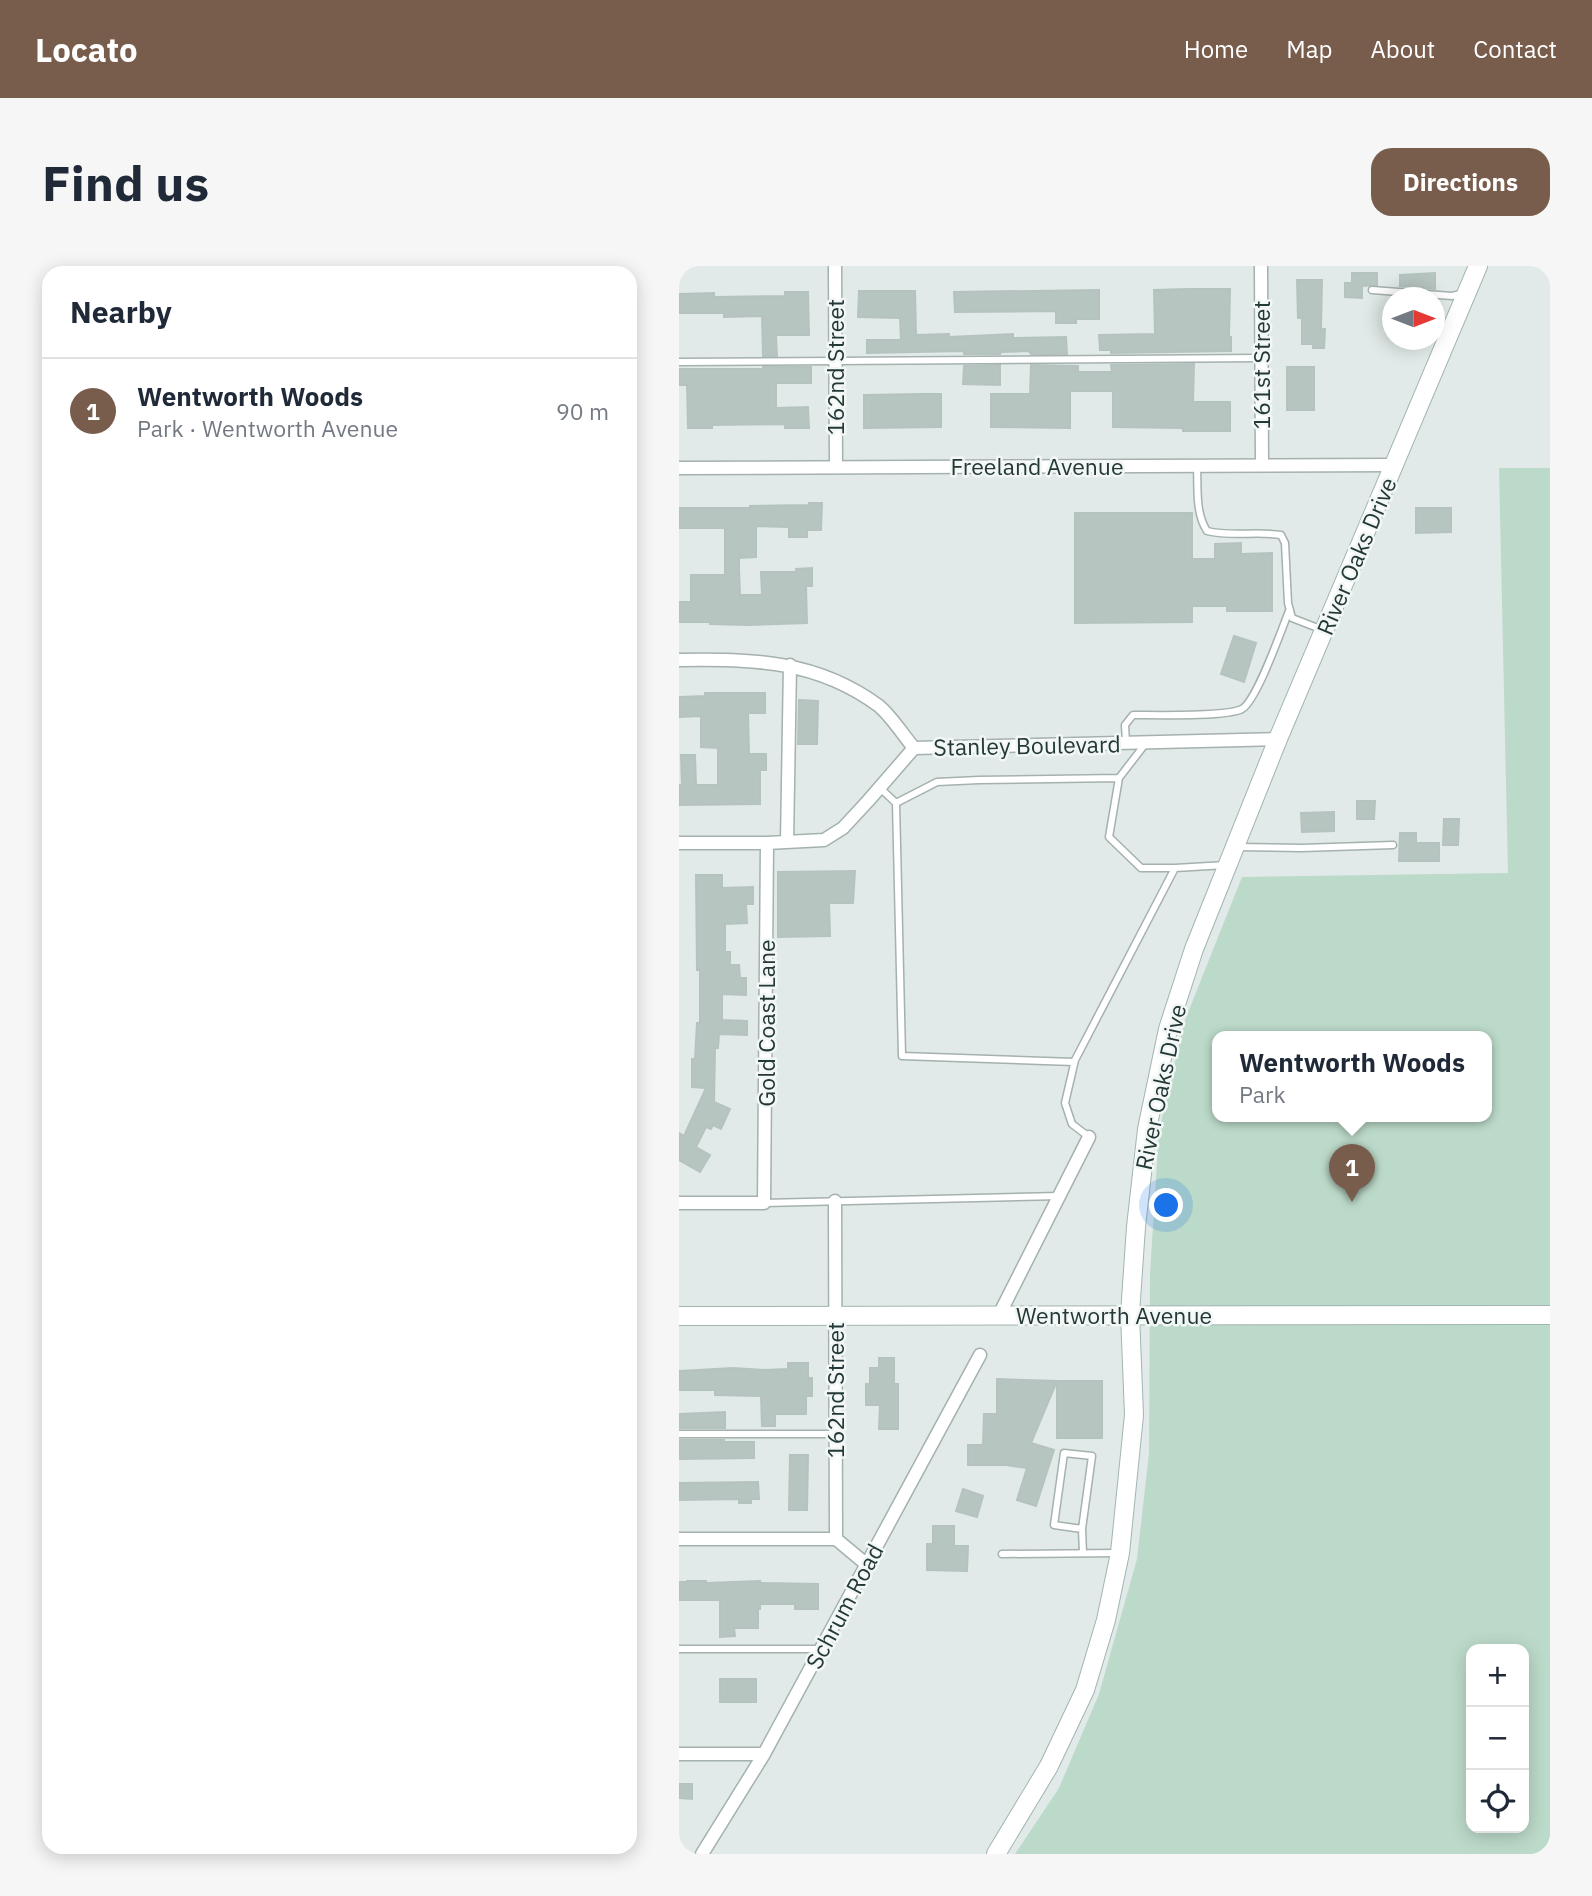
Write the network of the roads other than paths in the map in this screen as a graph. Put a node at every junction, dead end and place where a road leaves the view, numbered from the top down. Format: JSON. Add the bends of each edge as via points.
{"nodes":[{"id":1,"x":835,"y":266,"type":"edge"},
{"id":2,"x":1261,"y":266,"type":"edge"},
{"id":3,"x":1478,"y":266,"type":"edge"},
{"id":4,"x":1372,"y":290,"type":"dead end"},
{"id":5,"x":1467,"y":293,"type":"junction"},
{"id":6,"x":1261,"y":358,"type":"junction"},
{"id":7,"x":835,"y":361,"type":"junction"},
{"id":8,"x":679,"y":362,"type":"edge"},
{"id":9,"x":1197,"y":465,"type":"junction"},
{"id":10,"x":1262,"y":465,"type":"junction"},
{"id":11,"x":1395,"y":465,"type":"junction"},
{"id":12,"x":836,"y":467,"type":"junction"},
{"id":13,"x":679,"y":468,"type":"edge"},
{"id":14,"x":1289,"y":611,"type":"junction"},
{"id":15,"x":1324,"y":630,"type":"junction"},
{"id":16,"x":679,"y":660,"type":"edge"},
{"id":17,"x":790,"y":666,"type":"junction"},
{"id":18,"x":1278,"y":738,"type":"junction"},
{"id":19,"x":1126,"y":742,"type":"junction"},
{"id":20,"x":1147,"y":742,"type":"junction"},
{"id":21,"x":914,"y":748,"type":"junction"},
{"id":22,"x":1119,"y":778,"type":"junction"},
{"id":23,"x":880,"y":788,"type":"junction"},
{"id":24,"x":896,"y":803,"type":"junction"},
{"id":25,"x":787,"y":842,"type":"junction"},
{"id":26,"x":679,"y":843,"type":"edge"},
{"id":27,"x":767,"y":843,"type":"junction"},
{"id":28,"x":1393,"y":845,"type":"dead end"},
{"id":29,"x":1235,"y":846,"type":"junction"},
{"id":30,"x":1228,"y":865,"type":"junction"},
{"id":31,"x":1175,"y":868,"type":"junction"},
{"id":32,"x":1075,"y":1060,"type":"junction"},
{"id":33,"x":1089,"y":1138,"type":"joint"},
{"id":34,"x":1059,"y":1196,"type":"junction"},
{"id":35,"x":835,"y":1201,"type":"junction"},
{"id":36,"x":679,"y":1203,"type":"edge"},
{"id":37,"x":764,"y":1203,"type":"junction"},
{"id":38,"x":1130,"y":1314,"type":"junction"},
{"id":39,"x":835,"y":1315,"type":"junction"},
{"id":40,"x":999,"y":1315,"type":"junction"},
{"id":41,"x":1550,"y":1315,"type":"edge"},
{"id":42,"x":679,"y":1316,"type":"edge"},
{"id":43,"x":980,"y":1355,"type":"dead end"},
{"id":44,"x":679,"y":1434,"type":"edge"},
{"id":45,"x":835,"y":1434,"type":"junction"},
{"id":46,"x":1082,"y":1529,"type":"junction"},
{"id":47,"x":679,"y":1539,"type":"edge"},
{"id":48,"x":836,"y":1539,"type":"junction"},
{"id":49,"x":1083,"y":1553,"type":"junction"},
{"id":50,"x":1120,"y":1553,"type":"junction"},
{"id":51,"x":1002,"y":1554,"type":"dead end"},
{"id":52,"x":866,"y":1564,"type":"junction"},
{"id":53,"x":679,"y":1649,"type":"edge"},
{"id":54,"x":822,"y":1649,"type":"junction"},
{"id":55,"x":679,"y":1754,"type":"edge"},
{"id":56,"x":764,"y":1754,"type":"junction"},
{"id":57,"x":702,"y":1854,"type":"edge"},
{"id":58,"x":996,"y":1854,"type":"edge"}],
"edges":[{"from":1,"to":7,"type":"street","name":"162nd Street"},
{"from":2,"to":6,"type":"street","name":"161st Street"},
{"from":3,"to":5,"type":"main road","name":"River Oaks Drive"},
{"from":4,"to":5,"type":"lane"},
{"from":5,"to":11,"type":"main road","name":"River Oaks Drive"},
{"from":6,"to":7,"type":"lane"},
{"from":6,"to":10,"type":"street","name":"161st Street"},
{"from":7,"to":8,"type":"lane"},
{"from":7,"to":12,"type":"street","name":"162nd Street"},
{"from":9,"to":10,"type":"street","name":"Freeland Avenue"},
{"from":9,"to":12,"type":"street","name":"Freeland Avenue"},
{"from":9,"to":14,"type":"lane","via":[[1199,511],[1207,531],[1271,533],[1286,542]]},
{"from":10,"to":11,"type":"street","name":"Freeland Avenue"},
{"from":11,"to":15,"type":"main road","name":"River Oaks Drive"},
{"from":12,"to":13,"type":"street","name":"Freeland Avenue"},
{"from":14,"to":15,"type":"lane","via":[[1292,618]]},
{"from":14,"to":19,"type":"lane","via":[[1255,693],[1243,709],[1133,715],[1125,725]]},
{"from":15,"to":18,"type":"main road","name":"River Oaks Drive"},
{"from":16,"to":17,"type":"street","name":"Stanley Boulevard","via":[[737,659]]},
{"from":17,"to":21,"type":"street","name":"Stanley Boulevard","via":[[842,683],[881,708]]},
{"from":17,"to":25,"type":"street"},
{"from":18,"to":20,"type":"street","name":"Stanley Boulevard"},
{"from":18,"to":29,"type":"main road","name":"River Oaks Drive"},
{"from":19,"to":20,"type":"street","name":"Stanley Boulevard"},
{"from":19,"to":21,"type":"street","name":"Stanley Boulevard"},
{"from":20,"to":22,"type":"lane"},
{"from":21,"to":23,"type":"street"},
{"from":22,"to":24,"type":"lane","via":[[937,782]]},
{"from":22,"to":31,"type":"lane","via":[[1109,837],[1141,868]]},
{"from":23,"to":24,"type":"lane"},
{"from":23,"to":25,"type":"street","via":[[824,840]]},
{"from":24,"to":32,"type":"lane","via":[[902,1056]]},
{"from":25,"to":27,"type":"street"},
{"from":26,"to":27,"type":"street"},
{"from":27,"to":37,"type":"street","name":"Gold Coast Lane"},
{"from":28,"to":29,"type":"lane"},
{"from":29,"to":30,"type":"main road","name":"River Oaks Drive"},
{"from":30,"to":31,"type":"lane"},
{"from":30,"to":38,"type":"main road","name":"River Oaks Drive","via":[[1168,1029],[1147,1129]]},
{"from":31,"to":32,"type":"lane"},
{"from":32,"to":33,"type":"lane","via":[[1065,1103],[1072,1124]]},
{"from":33,"to":34,"type":"street"},
{"from":34,"to":35,"type":"lane"},
{"from":34,"to":40,"type":"street"},
{"from":35,"to":37,"type":"lane"},
{"from":35,"to":39,"type":"street","name":"162nd Street"},
{"from":36,"to":37,"type":"street"},
{"from":38,"to":40,"type":"main road","name":"Wentworth Avenue"},
{"from":38,"to":41,"type":"main road","name":"Wentworth Avenue"},
{"from":38,"to":50,"type":"main road","name":"River Oaks Drive","via":[[1134,1415]]},
{"from":39,"to":40,"type":"main road","name":"Wentworth Avenue"},
{"from":39,"to":42,"type":"main road","name":"Wentworth Avenue"},
{"from":39,"to":45,"type":"street","name":"162nd Street"},
{"from":43,"to":52,"type":"street","name":"Schrum Road"},
{"from":44,"to":45,"type":"lane"},
{"from":45,"to":48,"type":"street","name":"162nd Street"},
{"from":46,"to":46,"type":"lane","via":[[1054,1525],[1064,1453],[1092,1456]]},
{"from":46,"to":49,"type":"lane"},
{"from":47,"to":48,"type":"street"},
{"from":48,"to":52,"type":"street"},
{"from":49,"to":50,"type":"lane"},
{"from":49,"to":51,"type":"lane"},
{"from":50,"to":58,"type":"main road","name":"River Oaks Drive","via":[[1107,1620],[1085,1690],[1049,1766]]},
{"from":52,"to":54,"type":"street","name":"Schrum Road"},
{"from":53,"to":54,"type":"lane"},
{"from":54,"to":56,"type":"street","name":"Schrum Road"},
{"from":55,"to":56,"type":"street"},
{"from":56,"to":57,"type":"street","name":"Schrum Road"}]}
